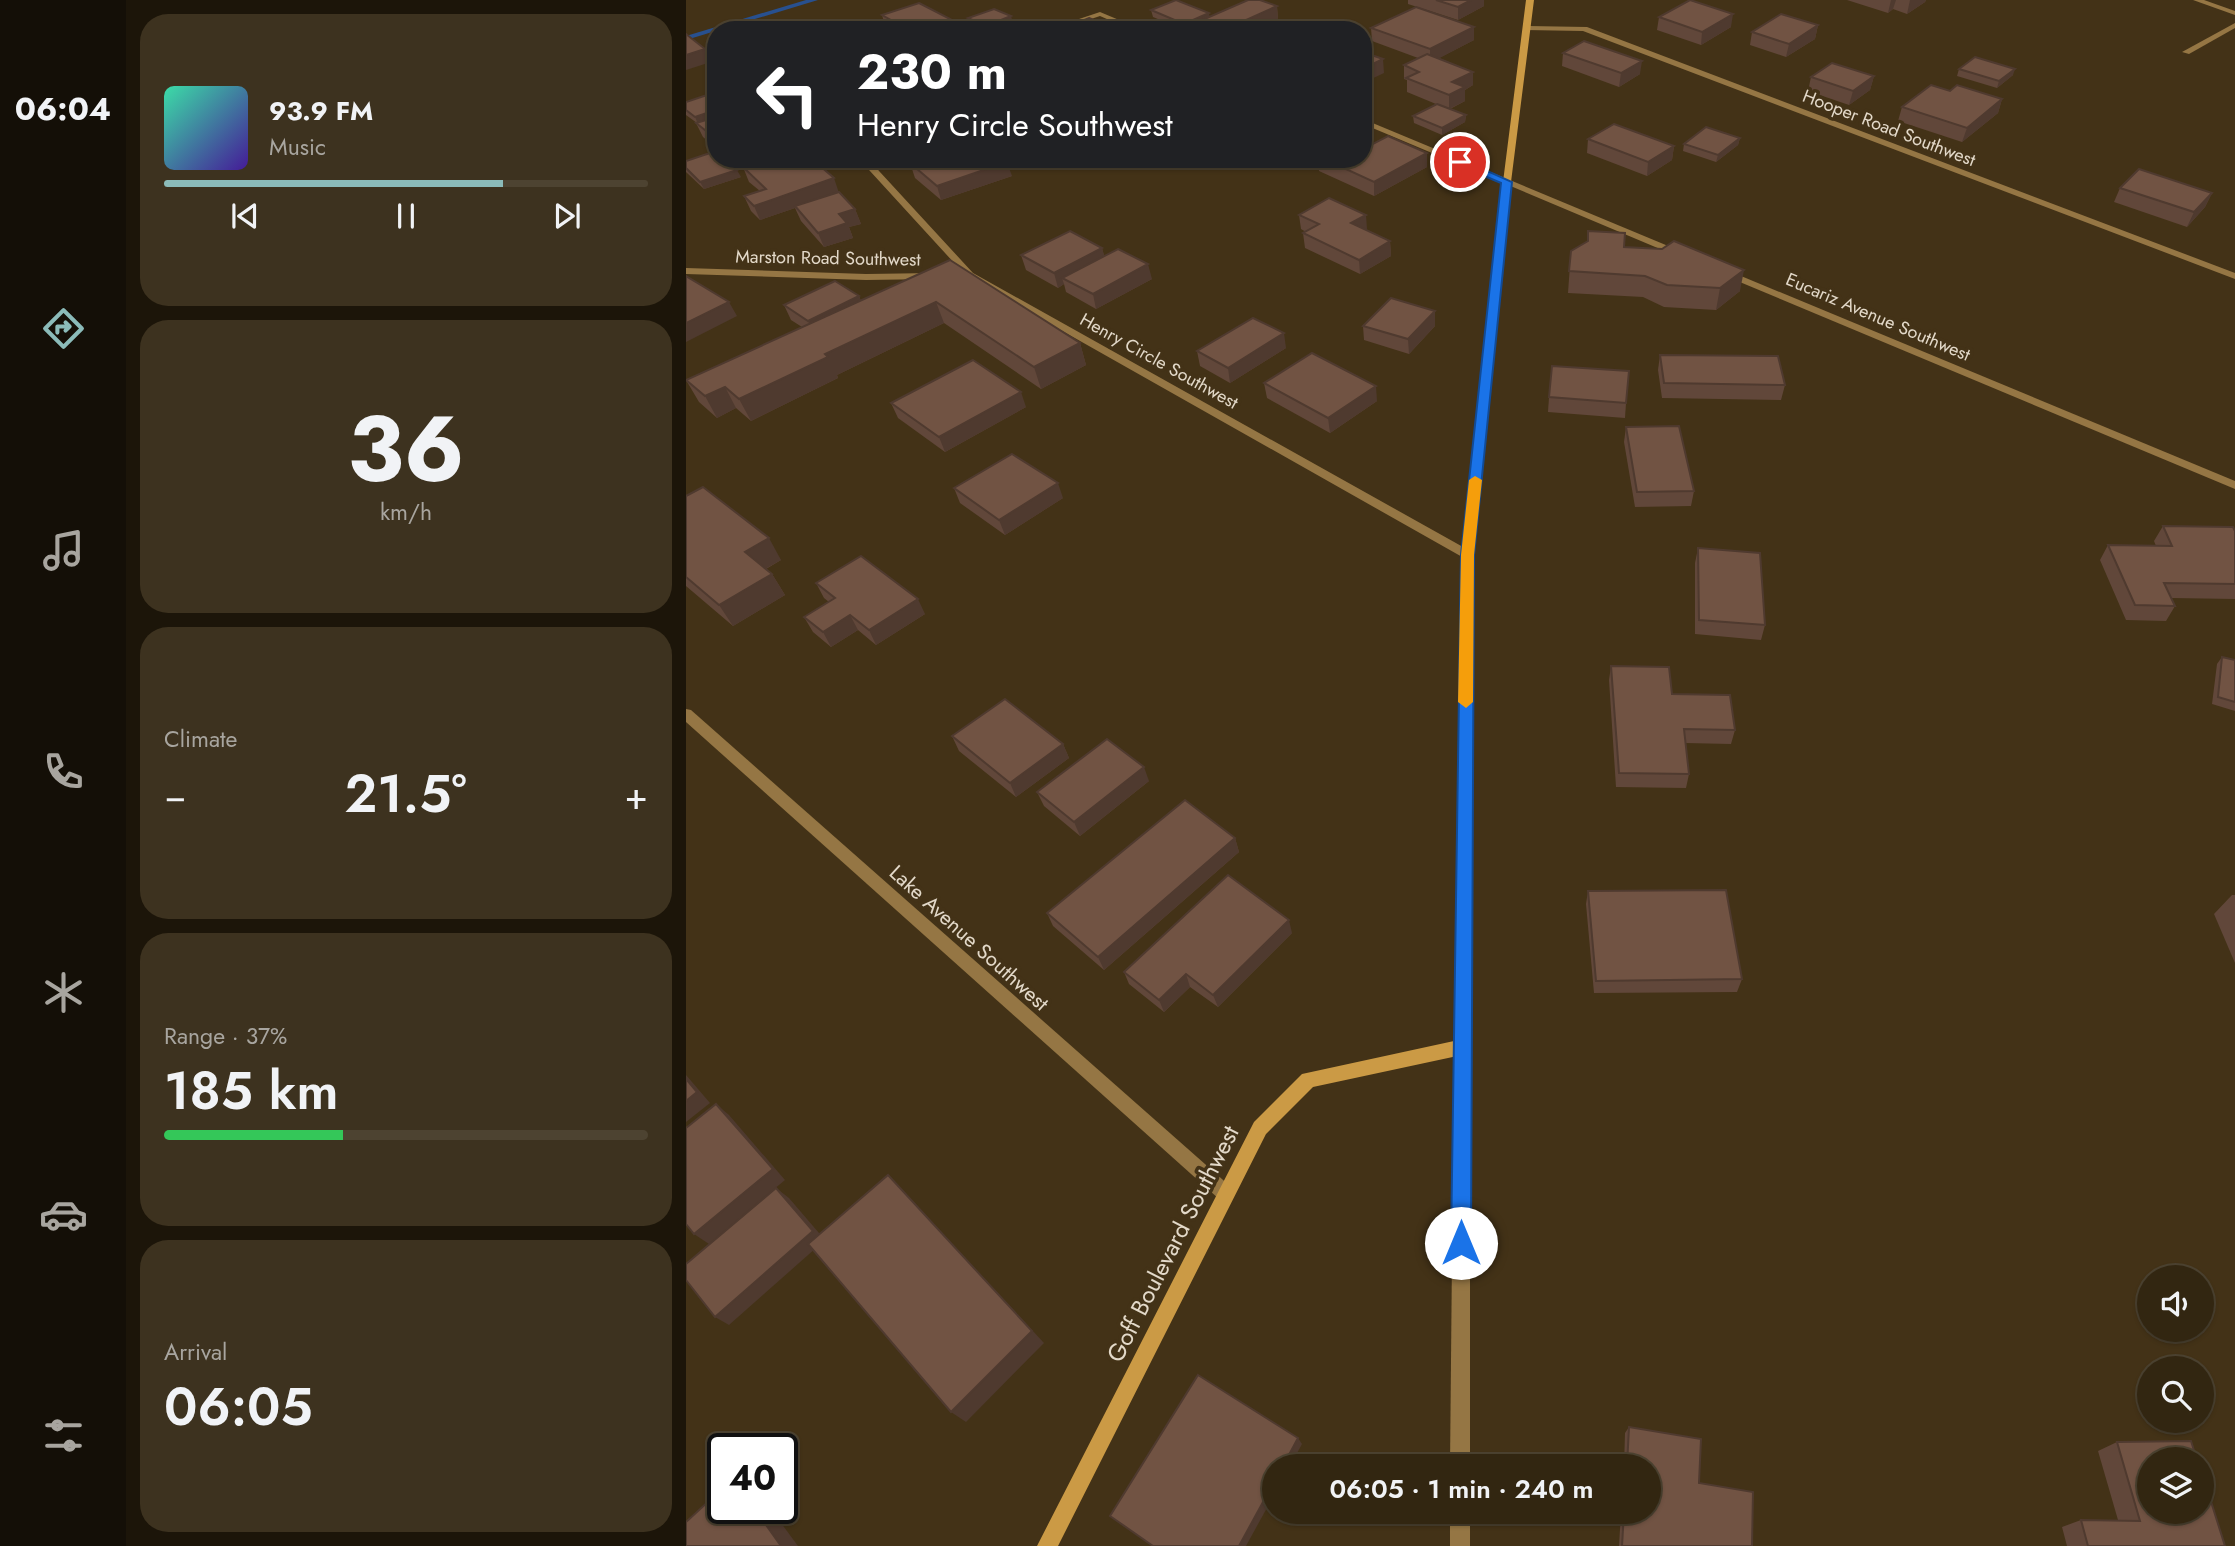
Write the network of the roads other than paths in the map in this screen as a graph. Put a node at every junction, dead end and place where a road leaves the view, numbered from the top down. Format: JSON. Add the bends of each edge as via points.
{"nodes":[{"id":1,"x":1530,"y":0,"type":"edge"},
{"id":2,"x":2197,"y":0,"type":"edge"},
{"id":3,"x":2235,"y":13,"type":"edge"},
{"id":4,"x":1078,"y":21,"type":"edge"},
{"id":5,"x":1117,"y":21,"type":"edge"},
{"id":6,"x":2235,"y":25,"type":"edge"},
{"id":7,"x":1528,"y":28,"type":"junction"},
{"id":8,"x":2186,"y":52,"type":"dead end"},
{"id":9,"x":1372,"y":125,"type":"edge"},
{"id":10,"x":871,"y":168,"type":"edge"},
{"id":11,"x":1507,"y":182,"type":"junction"},
{"id":12,"x":1695,"y":260,"type":"edge"},
{"id":13,"x":686,"y":271,"type":"edge"},
{"id":14,"x":1721,"y":271,"type":"edge"},
{"id":15,"x":944,"y":275,"type":"edge"},
{"id":16,"x":957,"y":275,"type":"edge"},
{"id":17,"x":970,"y":275,"type":"junction"},
{"id":18,"x":2235,"y":276,"type":"edge"},
{"id":19,"x":2235,"y":485,"type":"edge"},
{"id":20,"x":1468,"y":555,"type":"junction"},
{"id":21,"x":686,"y":713,"type":"edge"},
{"id":22,"x":1462,"y":1047,"type":"junction"},
{"id":23,"x":1225,"y":1193,"type":"junction"},
{"id":24,"x":1460,"y":1454,"type":"edge"},
{"id":25,"x":1460,"y":1524,"type":"edge"},
{"id":26,"x":1047,"y":1546,"type":"edge"},
{"id":27,"x":1460,"y":1546,"type":"edge"}],
"edges":[{"from":1,"to":7,"type":"main road"},
{"from":2,"to":3,"type":"street"},
{"from":4,"to":5,"type":"street","via":[[1100,14]]},
{"from":6,"to":8,"type":"street"},
{"from":7,"to":11,"type":"main road"},
{"from":7,"to":18,"type":"street","name":"Hooper Road Southwest","via":[[1584,29]]},
{"from":9,"to":11,"type":"street"},
{"from":10,"to":17,"type":"street","name":"Henry Circle Southwest"},
{"from":11,"to":12,"type":"street"},
{"from":11,"to":20,"type":"main road"},
{"from":13,"to":15,"type":"street","name":"Marston Road Southwest"},
{"from":14,"to":19,"type":"street","name":"Eucariz Avenue Southwest"},
{"from":16,"to":17,"type":"street"},
{"from":17,"to":20,"type":"street","name":"Henry Circle Southwest"},
{"from":20,"to":22,"type":"main road"},
{"from":21,"to":23,"type":"street","name":"Lake Avenue Southwest"},
{"from":22,"to":23,"type":"main road","name":"Goff Boulevard Southwest","via":[[1308,1080],[1260,1128]]},
{"from":22,"to":24,"type":"street"},
{"from":23,"to":26,"type":"main road","name":"Goff Boulevard Southwest"},
{"from":25,"to":27,"type":"street"}]}
